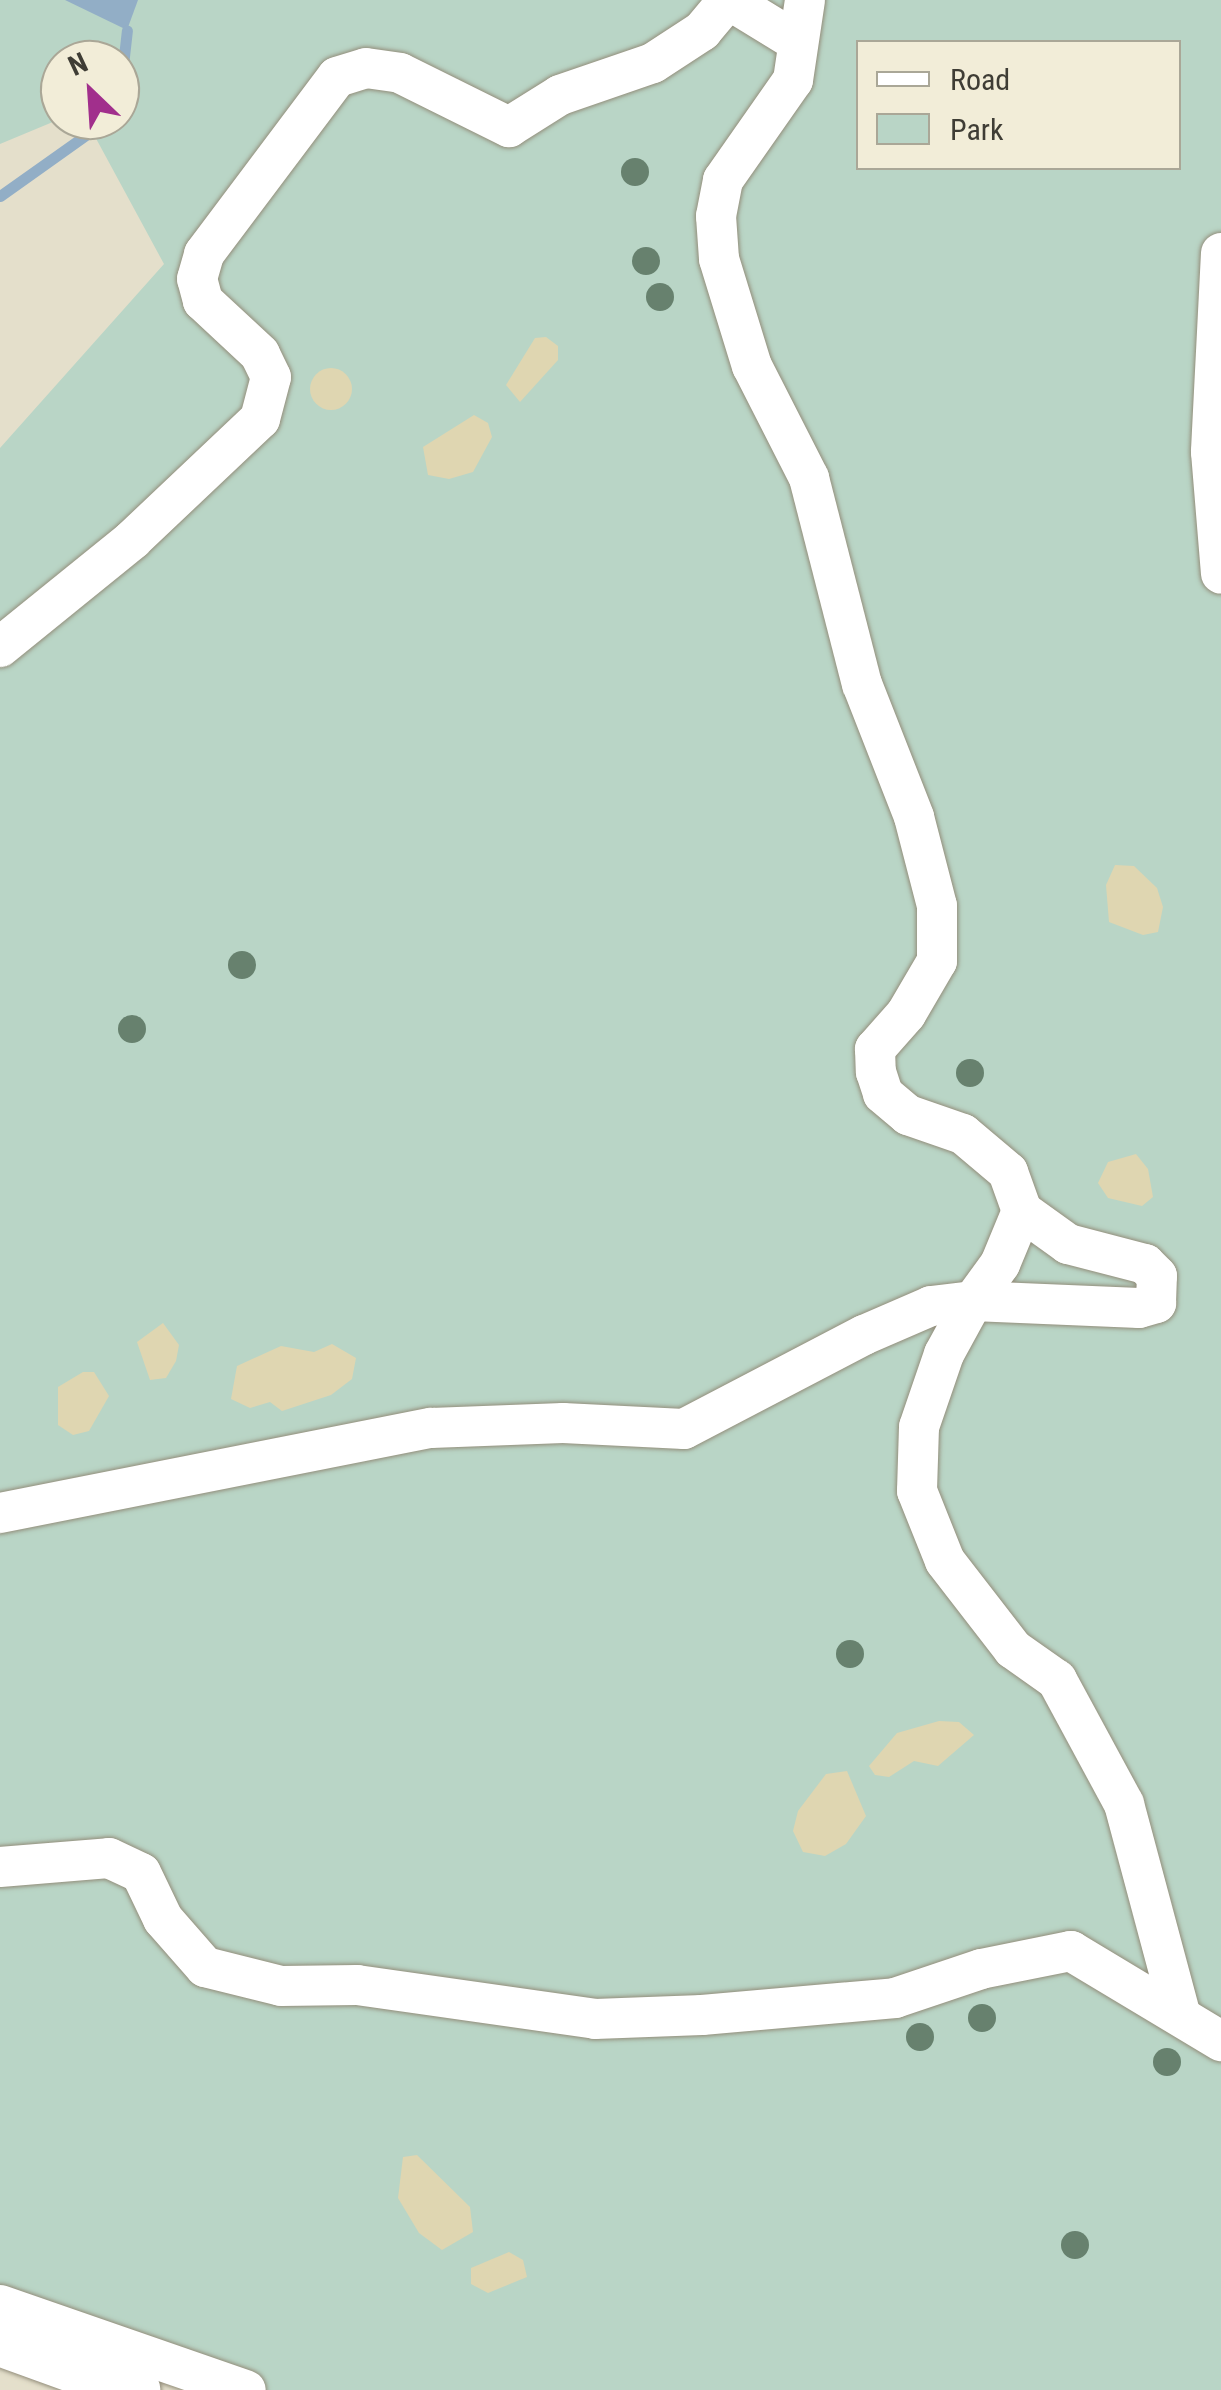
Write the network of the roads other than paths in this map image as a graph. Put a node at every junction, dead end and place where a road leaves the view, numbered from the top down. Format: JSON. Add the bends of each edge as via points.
{"nodes":[{"id":1,"x":728,"y":0,"type":"edge"},
{"id":2,"x":805,"y":0,"type":"edge"},
{"id":3,"x":796,"y":41,"type":"junction"},
{"id":4,"x":1221,"y":253,"type":"edge"},
{"id":5,"x":1221,"y":574,"type":"edge"},
{"id":6,"x":0,"y":648,"type":"edge"},
{"id":7,"x":1022,"y":1211,"type":"junction"},
{"id":8,"x":973,"y":1301,"type":"junction"},
{"id":9,"x":0,"y":1513,"type":"edge"},
{"id":10,"x":0,"y":1867,"type":"edge"},
{"id":11,"x":1180,"y":2013,"type":"junction"},
{"id":12,"x":1221,"y":2041,"type":"edge"},
{"id":13,"x":0,"y":2305,"type":"edge"},
{"id":14,"x":0,"y":2341,"type":"edge"},
{"id":15,"x":135,"y":2390,"type":"edge"},
{"id":16,"x":246,"y":2390,"type":"edge"}],
"edges":[{"from":1,"to":3,"type":"lane"},
{"from":1,"to":6,"type":"lane","via":[[702,31],[652,63],[560,96],[509,127],[400,73],[366,68],[337,77],[204,254],[198,280],[203,301],[260,354],[271,378],[260,419],[132,540]]},
{"from":2,"to":3,"type":"lane"},
{"from":3,"to":7,"type":"lane","via":[[793,80],[723,180],[718,258],[752,366],[809,478],[862,684],[914,817],[937,906],[936,961],[906,1014],[875,1049],[880,1083],[908,1115],[963,1134],[1008,1172]]},
{"from":4,"to":5,"type":"lane","via":[[1210,452]]},
{"from":7,"to":8,"type":"lane","via":[[1000,1264]]},
{"from":7,"to":8,"type":"lane","via":[[1068,1244],[1146,1264],[1157,1276],[1156,1303]]},
{"from":8,"to":9,"type":"lane","via":[[931,1306],[864,1334],[684,1428],[431,1428]]},
{"from":8,"to":11,"type":"lane","via":[[944,1354],[919,1426],[917,1491],[945,1561],[1013,1650],[1057,1680],[1124,1804]]},
{"from":10,"to":11,"type":"lane","via":[[109,1858],[141,1873],[163,1919],[205,1967],[281,1986],[357,1985],[594,2019],[702,2016],[895,1998],[981,1969],[1071,1951]]},
{"from":11,"to":12,"type":"lane"},
{"from":13,"to":16,"type":"lane"},
{"from":14,"to":15,"type":"main road"}]}
